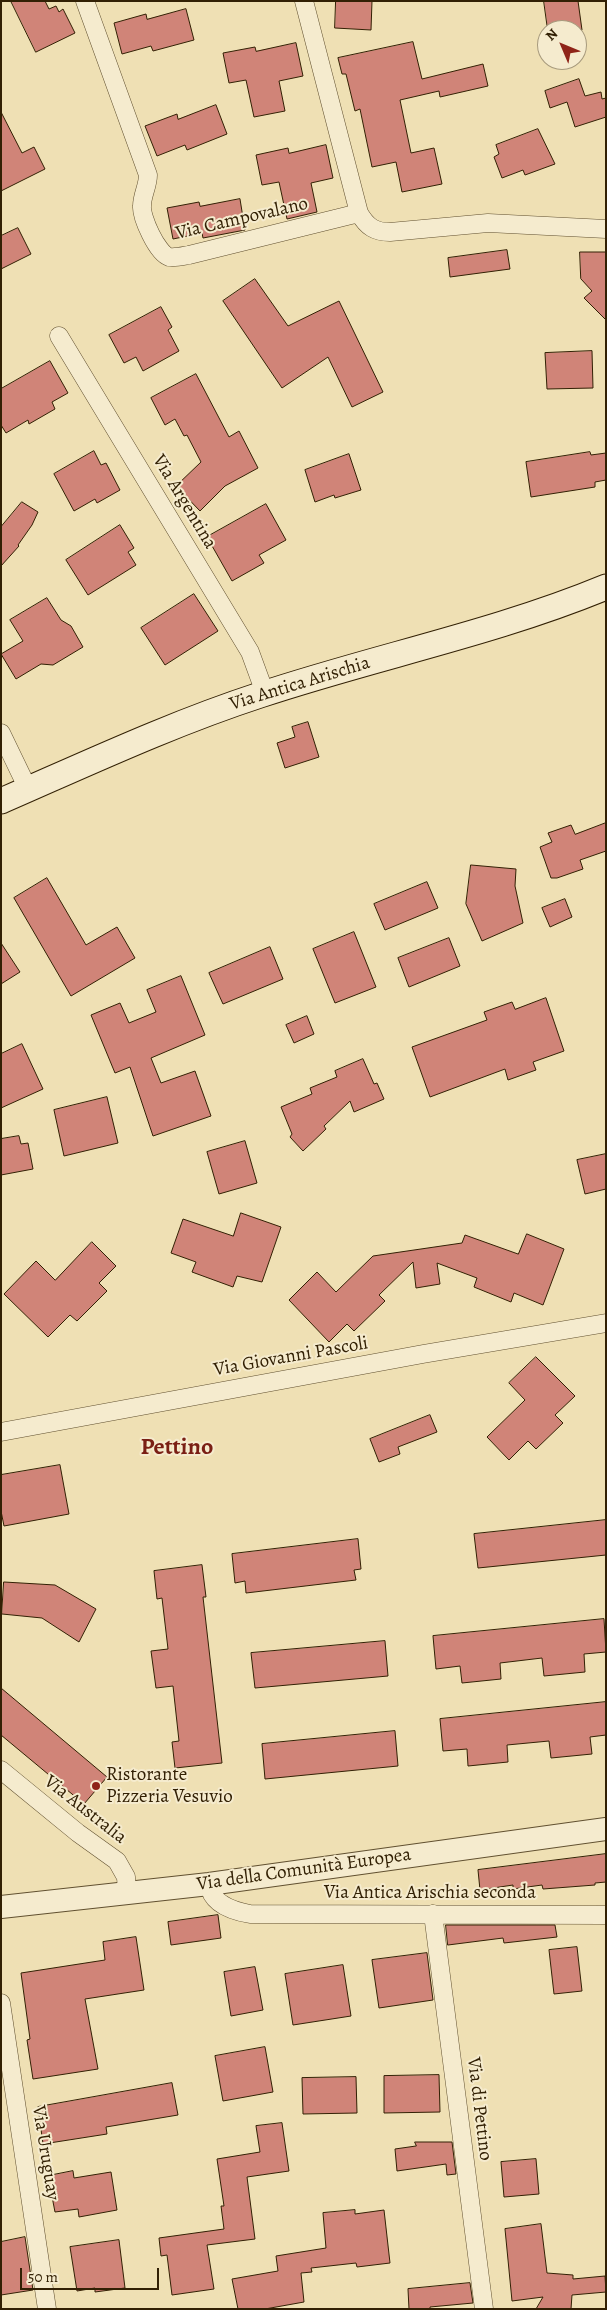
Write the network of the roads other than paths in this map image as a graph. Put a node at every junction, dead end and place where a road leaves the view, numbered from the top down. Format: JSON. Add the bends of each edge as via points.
{"nodes":[{"id":1,"x":85,"y":1,"type":"edge"},
{"id":2,"x":304,"y":1,"type":"edge"},
{"id":3,"x":359,"y":213,"type":"junction"},
{"id":4,"x":606,"y":229,"type":"edge"},
{"id":5,"x":59,"y":336,"type":"dead end"},
{"id":6,"x":606,"y":587,"type":"edge"},
{"id":7,"x":606,"y":601,"type":"edge"},
{"id":8,"x":562,"y":605,"type":"junction"},
{"id":9,"x":265,"y":693,"type":"junction"},
{"id":10,"x":1,"y":733,"type":"edge"},
{"id":11,"x":28,"y":789,"type":"junction"},
{"id":12,"x":1,"y":801,"type":"edge"},
{"id":13,"x":600,"y":1326,"type":"edge"},
{"id":14,"x":1,"y":1432,"type":"edge"},
{"id":15,"x":1,"y":1770,"type":"edge"},
{"id":16,"x":606,"y":1829,"type":"edge"},
{"id":17,"x":209,"y":1884,"type":"junction"},
{"id":18,"x":127,"y":1893,"type":"junction"},
{"id":19,"x":1,"y":1907,"type":"edge"},
{"id":20,"x":433,"y":1914,"type":"junction"},
{"id":21,"x":606,"y":1915,"type":"edge"},
{"id":22,"x":1,"y":2003,"type":"edge"},
{"id":23,"x":47,"y":2309,"type":"edge"},
{"id":24,"x":484,"y":2309,"type":"edge"}],
"edges":[{"from":1,"to":3,"type":"street","name":"Via Campovalano","via":[[148,175],[142,212],[161,252],[174,257],[189,255]]},
{"from":2,"to":3,"type":"street"},
{"from":3,"to":4,"type":"street","via":[[371,229],[379,232],[488,223]]},
{"from":5,"to":9,"type":"street","name":"Via Argentina","via":[[250,652]]},
{"from":6,"to":8,"type":"main road","name":"Via Antica Arischia"},
{"from":7,"to":8,"type":"main road"},
{"from":8,"to":9,"type":"main road","name":"Via Antica Arischia"},
{"from":9,"to":11,"type":"main road","name":"Via Antica Arischia","via":[[169,729]]},
{"from":10,"to":11,"type":"street"},
{"from":11,"to":12,"type":"main road","name":"Via Antica Arischia"},
{"from":13,"to":14,"type":"street","name":"Via Giovanni Pascoli","via":[[423,1354]]},
{"from":15,"to":18,"type":"street","name":"Via Australia","via":[[117,1861],[126,1876]]},
{"from":16,"to":17,"type":"street","name":"Via della Comunità Europea"},
{"from":17,"to":18,"type":"street","name":"Via della Comunità Europea"},
{"from":17,"to":20,"type":"street","name":"Via Antica Arischia seconda","via":[[217,1900],[241,1912]]},
{"from":18,"to":19,"type":"street","name":"Via della Comunità Europea"},
{"from":20,"to":21,"type":"street","name":"Via Antica Arischia seconda"},
{"from":20,"to":24,"type":"street","name":"Via di Pettino"},
{"from":22,"to":23,"type":"street","name":"Via Uruguay"}]}
